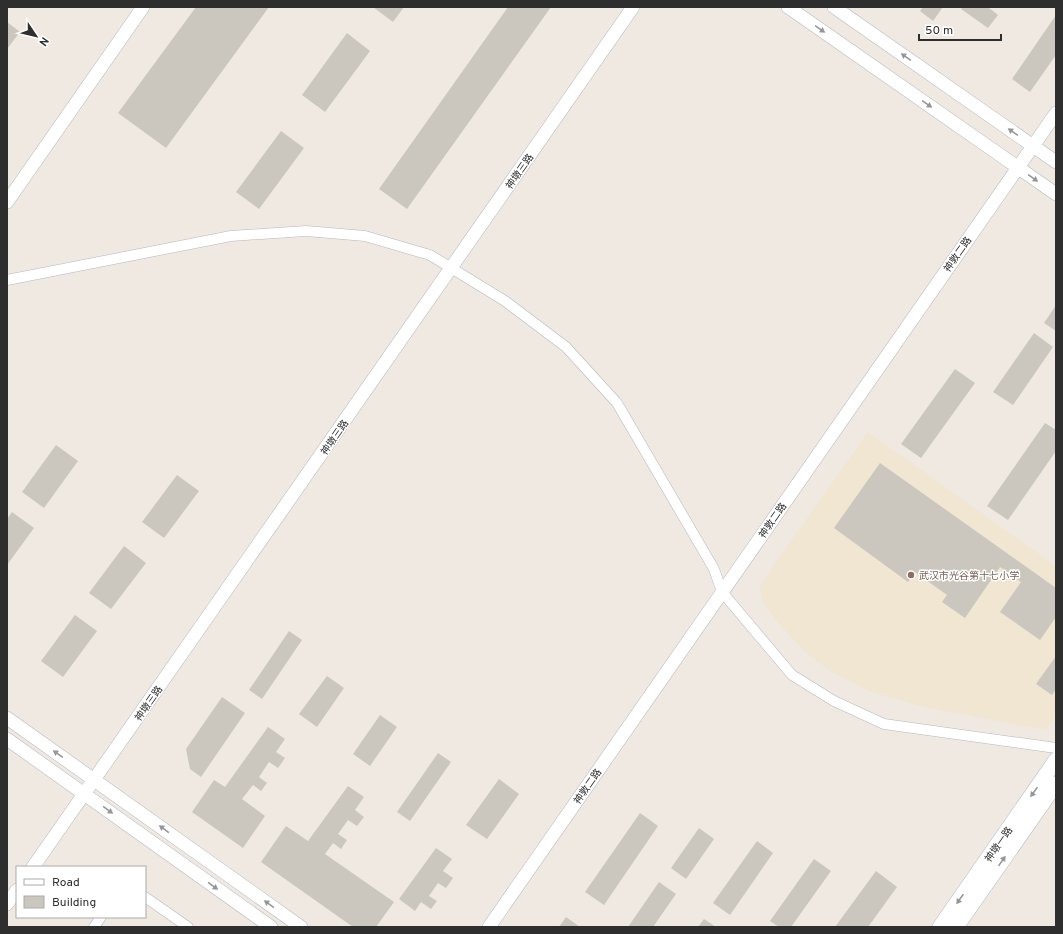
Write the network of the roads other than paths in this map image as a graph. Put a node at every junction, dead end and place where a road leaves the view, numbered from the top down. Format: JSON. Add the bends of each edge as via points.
{"nodes":[{"id":1,"x":143,"y":7,"type":"edge"},
{"id":2,"x":633,"y":7,"type":"edge"},
{"id":3,"x":788,"y":7,"type":"edge"},
{"id":4,"x":834,"y":7,"type":"edge"},
{"id":5,"x":1056,"y":113,"type":"edge"},
{"id":6,"x":1032,"y":146,"type":"junction"},
{"id":7,"x":1056,"y":162,"type":"edge"},
{"id":8,"x":1018,"y":167,"type":"junction"},
{"id":9,"x":1056,"y":194,"type":"edge"},
{"id":10,"x":7,"y":202,"type":"edge"},
{"id":11,"x":452,"y":268,"type":"junction"},
{"id":12,"x":7,"y":280,"type":"edge"},
{"id":13,"x":722,"y":592,"type":"junction"},
{"id":14,"x":7,"y":718,"type":"edge"},
{"id":15,"x":7,"y":740,"type":"edge"},
{"id":16,"x":1056,"y":748,"type":"edge"},
{"id":17,"x":1056,"y":760,"type":"edge"},
{"id":18,"x":95,"y":780,"type":"junction"},
{"id":19,"x":1056,"y":784,"type":"edge"},
{"id":20,"x":85,"y":794,"type":"junction"},
{"id":21,"x":34,"y":866,"type":"edge"},
{"id":22,"x":16,"y":891,"type":"edge"},
{"id":23,"x":146,"y":898,"type":"edge"},
{"id":24,"x":7,"y":904,"type":"edge"},
{"id":25,"x":100,"y":918,"type":"edge"},
{"id":26,"x":94,"y":927,"type":"edge"},
{"id":27,"x":188,"y":927,"type":"edge"},
{"id":28,"x":272,"y":927,"type":"edge"},
{"id":29,"x":301,"y":927,"type":"edge"},
{"id":30,"x":489,"y":927,"type":"edge"},
{"id":31,"x":940,"y":927,"type":"edge"},
{"id":32,"x":956,"y":927,"type":"edge"}],
"edges":[{"from":1,"to":10,"type":"street"},
{"from":2,"to":11,"type":"street","name":"神墩三路"},
{"from":3,"to":8,"type":"street","one_way":true},
{"from":6,"to":4,"type":"street","one_way":true},
{"from":5,"to":6,"type":"street","name":"神敦二路"},
{"from":6,"to":7,"type":"street"},
{"from":6,"to":8,"type":"street","name":"神敦二路"},
{"from":8,"to":9,"type":"street","one_way":true},
{"from":8,"to":13,"type":"street","name":"神敦二路"},
{"from":11,"to":12,"type":"street","via":[[430,255],[365,236],[306,231],[231,236]]},
{"from":11,"to":13,"type":"street","via":[[505,301],[566,347],[617,403],[714,570]]},
{"from":11,"to":18,"type":"street","name":"神墩三路"},
{"from":13,"to":16,"type":"street","via":[[792,675],[834,700],[884,724]]},
{"from":13,"to":30,"type":"street","name":"神敦二路"},
{"from":18,"to":14,"type":"street","one_way":true},
{"from":15,"to":20,"type":"street"},
{"from":17,"to":31,"type":"main road","name":"神墩一路","one_way":true},
{"from":18,"to":20,"type":"street","name":"神墩三路"},
{"from":29,"to":18,"type":"street","one_way":true},
{"from":32,"to":19,"type":"main road","name":"神墩一路","one_way":true},
{"from":20,"to":21,"type":"street","name":"神墩三路"},
{"from":20,"to":28,"type":"street","one_way":true},
{"from":22,"to":24,"type":"street"},
{"from":23,"to":27,"type":"street"},
{"from":25,"to":26,"type":"street"}]}
